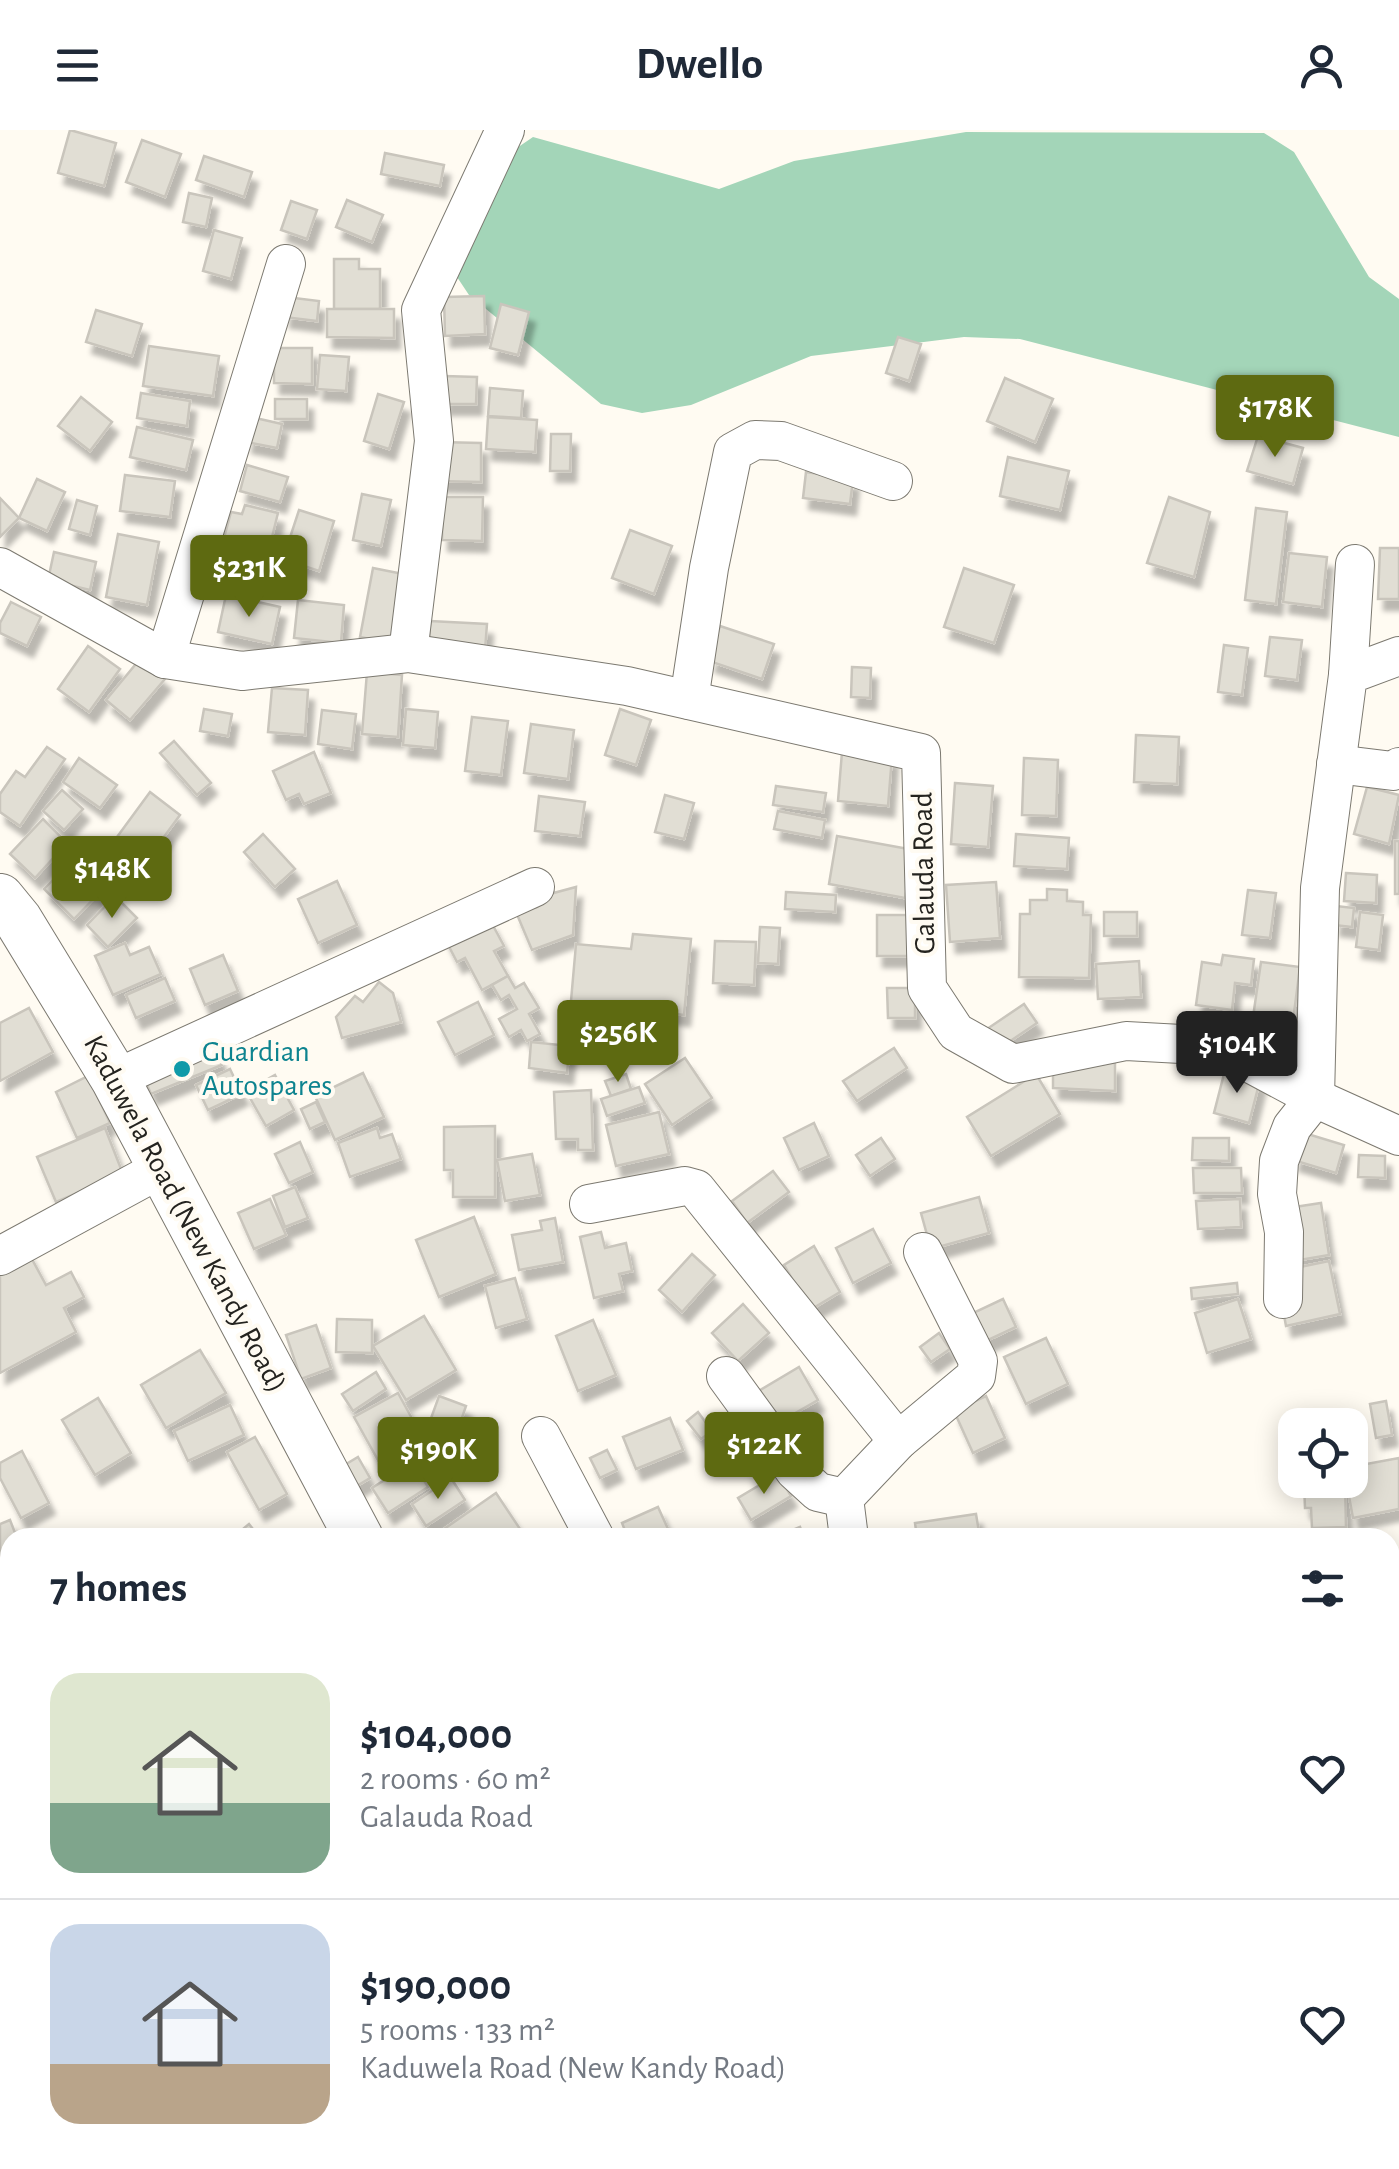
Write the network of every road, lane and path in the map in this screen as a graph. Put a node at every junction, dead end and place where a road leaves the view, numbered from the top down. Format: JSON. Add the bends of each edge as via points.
{"nodes":[{"id":1,"x":504,"y":130,"type":"edge"},
{"id":2,"x":286,"y":264,"type":"dead end"},
{"id":3,"x":894,"y":481,"type":"dead end"},
{"id":4,"x":1356,"y":564,"type":"dead end"},
{"id":5,"x":0,"y":566,"type":"edge"},
{"id":6,"x":408,"y":653,"type":"junction"},
{"id":7,"x":1399,"y":656,"type":"edge"},
{"id":8,"x":165,"y":659,"type":"junction"},
{"id":9,"x":1348,"y":675,"type":"junction"},
{"id":10,"x":689,"y":700,"type":"junction"},
{"id":11,"x":1336,"y":764,"type":"junction"},
{"id":12,"x":1399,"y":767,"type":"edge"},
{"id":13,"x":535,"y":887,"type":"dead end"},
{"id":14,"x":0,"y":898,"type":"edge"},
{"id":15,"x":115,"y":1079,"type":"junction"},
{"id":16,"x":1315,"y":1098,"type":"junction"},
{"id":17,"x":1399,"y":1136,"type":"edge"},
{"id":18,"x":162,"y":1168,"type":"junction"},
{"id":19,"x":590,"y":1204,"type":"dead end"},
{"id":20,"x":923,"y":1252,"type":"dead end"},
{"id":21,"x":0,"y":1256,"type":"edge"},
{"id":22,"x":1283,"y":1298,"type":"dead end"},
{"id":23,"x":726,"y":1376,"type":"dead end"},
{"id":24,"x":542,"y":1436,"type":"dead end"},
{"id":25,"x":898,"y":1441,"type":"junction"},
{"id":26,"x":844,"y":1498,"type":"junction"},
{"id":27,"x":354,"y":1528,"type":"edge"},
{"id":28,"x":590,"y":1528,"type":"edge"},
{"id":29,"x":848,"y":1528,"type":"edge"}],
"edges":[{"from":1,"to":6,"type":"street","via":[[421,310],[434,442]]},
{"from":2,"to":8,"type":"street"},
{"from":3,"to":10,"type":"street","via":[[782,442],[755,440],[732,452]]},
{"from":4,"to":9,"type":"street"},
{"from":5,"to":8,"type":"street","name":"Galauda Road"},
{"from":6,"to":8,"type":"street","name":"Galauda Road","via":[[242,671]]},
{"from":6,"to":10,"type":"street","name":"Galauda Road"},
{"from":7,"to":9,"type":"street"},
{"from":9,"to":11,"type":"street"},
{"from":10,"to":16,"type":"street","name":"Galauda Road","via":[[921,753],[926,988],[956,1032],[1013,1064],[1126,1041],[1218,1046]]},
{"from":11,"to":12,"type":"street"},
{"from":11,"to":16,"type":"street","via":[[1320,888]]},
{"from":13,"to":15,"type":"street"},
{"from":14,"to":15,"type":"main road","name":"Kaduwela Road (New Kandy Road)"},
{"from":15,"to":18,"type":"main road","name":"Kaduwela Road (New Kandy Road)"},
{"from":16,"to":17,"type":"street","name":"Galauda Road"},
{"from":16,"to":22,"type":"street","via":[[1292,1126],[1279,1161]]},
{"from":18,"to":21,"type":"street"},
{"from":18,"to":27,"type":"main road","name":"Kaduwela Road (New Kandy Road)"},
{"from":19,"to":25,"type":"street","via":[[696,1189]]},
{"from":20,"to":25,"type":"street","via":[[978,1361],[976,1376]]},
{"from":23,"to":26,"type":"street","via":[[794,1470],[818,1492]]},
{"from":24,"to":28,"type":"street"},
{"from":25,"to":26,"type":"street"},
{"from":26,"to":29,"type":"street"}]}
